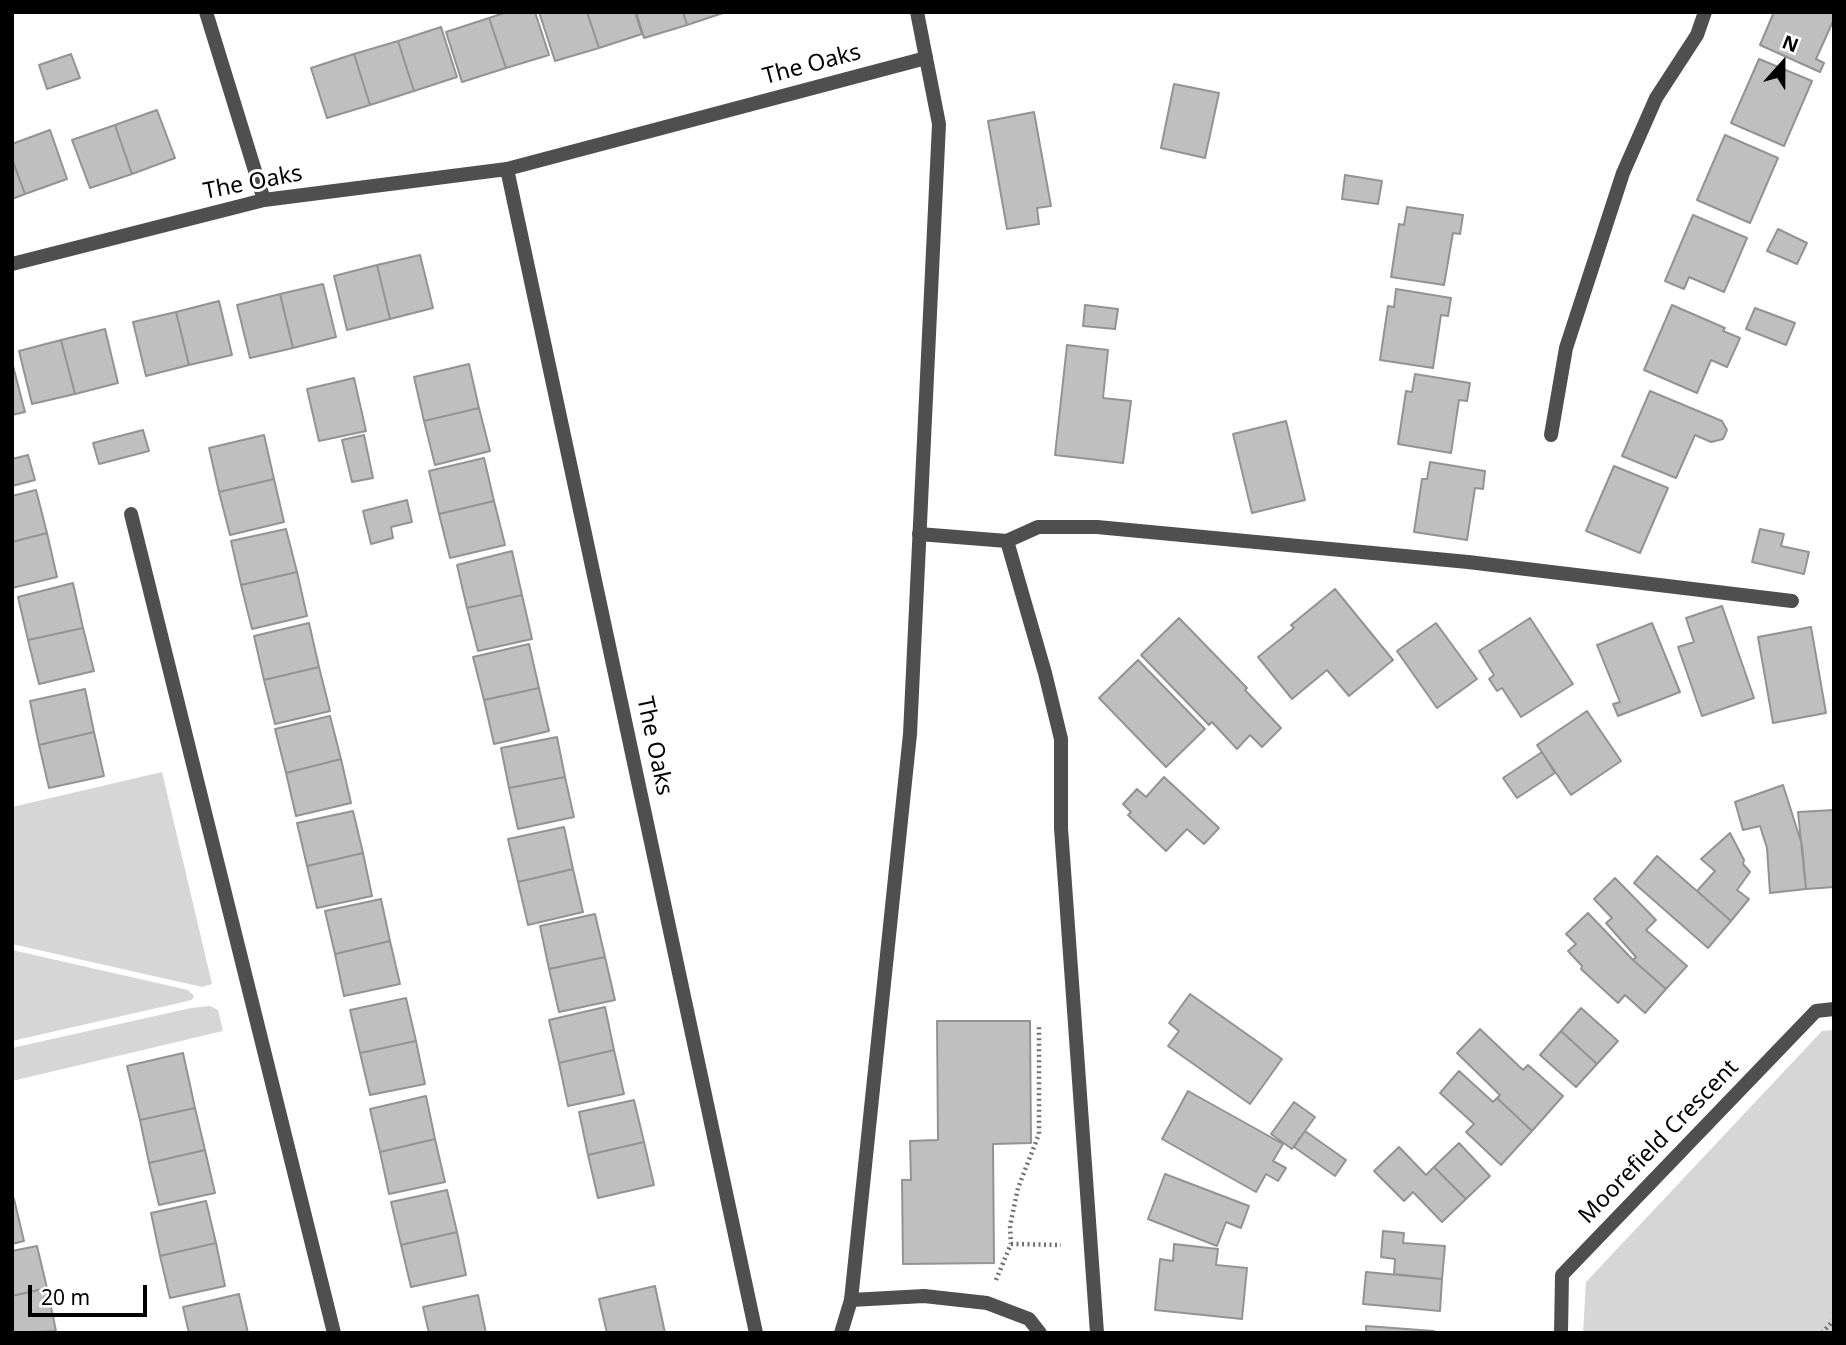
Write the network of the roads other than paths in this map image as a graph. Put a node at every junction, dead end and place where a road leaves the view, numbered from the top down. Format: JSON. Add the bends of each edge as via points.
{"nodes":[{"id":1,"x":206,"y":12,"type":"edge"},
{"id":2,"x":917,"y":12,"type":"edge"},
{"id":3,"x":1705,"y":12,"type":"edge"},
{"id":4,"x":926,"y":58,"type":"junction"},
{"id":5,"x":507,"y":169,"type":"junction"},
{"id":6,"x":264,"y":200,"type":"junction"},
{"id":7,"x":12,"y":264,"type":"edge"},
{"id":8,"x":1551,"y":435,"type":"dead end"},
{"id":9,"x":131,"y":514,"type":"dead end"},
{"id":10,"x":919,"y":534,"type":"junction"},
{"id":11,"x":1007,"y":541,"type":"junction"},
{"id":12,"x":1792,"y":601,"type":"dead end"},
{"id":13,"x":1834,"y":1009,"type":"edge"},
{"id":14,"x":851,"y":1300,"type":"junction"},
{"id":15,"x":334,"y":1333,"type":"edge"},
{"id":16,"x":756,"y":1333,"type":"edge"},
{"id":17,"x":841,"y":1333,"type":"edge"},
{"id":18,"x":1040,"y":1333,"type":"edge"},
{"id":19,"x":1097,"y":1333,"type":"edge"},
{"id":20,"x":1561,"y":1333,"type":"edge"}],
"edges":[{"from":1,"to":6,"type":"street"},
{"from":2,"to":4,"type":"street"},
{"from":3,"to":8,"type":"street","via":[[1697,35],[1656,98],[1623,173],[1566,348]]},
{"from":4,"to":5,"type":"street","name":"The Oaks"},
{"from":4,"to":10,"type":"street","via":[[939,124]]},
{"from":5,"to":6,"type":"street","name":"The Oaks"},
{"from":5,"to":16,"type":"street","name":"The Oaks"},
{"from":6,"to":7,"type":"street","name":"The Oaks"},
{"from":9,"to":15,"type":"street"},
{"from":10,"to":11,"type":"street"},
{"from":10,"to":14,"type":"street","via":[[910,734]]},
{"from":11,"to":12,"type":"street","via":[[1038,527],[1097,527],[1468,562]]},
{"from":11,"to":19,"type":"street","via":[[1061,739],[1061,828]]},
{"from":13,"to":20,"type":"street","name":"Moorefield Crescent","via":[[1816,1011],[1562,1275]]},
{"from":14,"to":17,"type":"street"},
{"from":14,"to":18,"type":"street","via":[[924,1296],[987,1303],[1029,1319]]}]}
